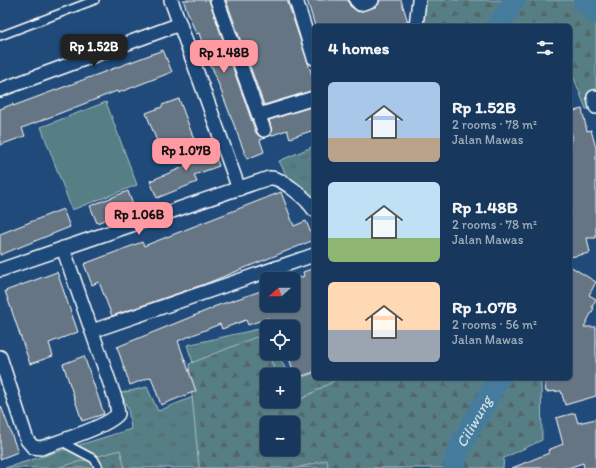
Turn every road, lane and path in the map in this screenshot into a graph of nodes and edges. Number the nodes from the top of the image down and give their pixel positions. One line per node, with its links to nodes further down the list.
1 (95, 0): 10 (lane)
2 (171, 0): 8 (street)
3 (217, 0): 14 (street)
4 (296, 0): 11 (street)
5 (356, 0): 6 (street)
6 (372, 0)
7 (419, 0): 9 (street)
8 (180, 24): 12 (street); 16 (street)
9 (416, 24)
10 (0, 36)
11 (312, 50)
12 (0, 90)
13 (312, 99): 14 (street)
14 (259, 115): 15 (street)
15 (264, 130)
16 (239, 189): 17 (street); 18 (street)
17 (312, 208)
18 (63, 248): 20 (street); 21 (street)
19 (312, 256): 21 (street)
20 (0, 270)
21 (92, 330): 23 (street)
22 (0, 357): 23 (street)
23 (60, 441): 24 (lane)
24 (99, 468)

